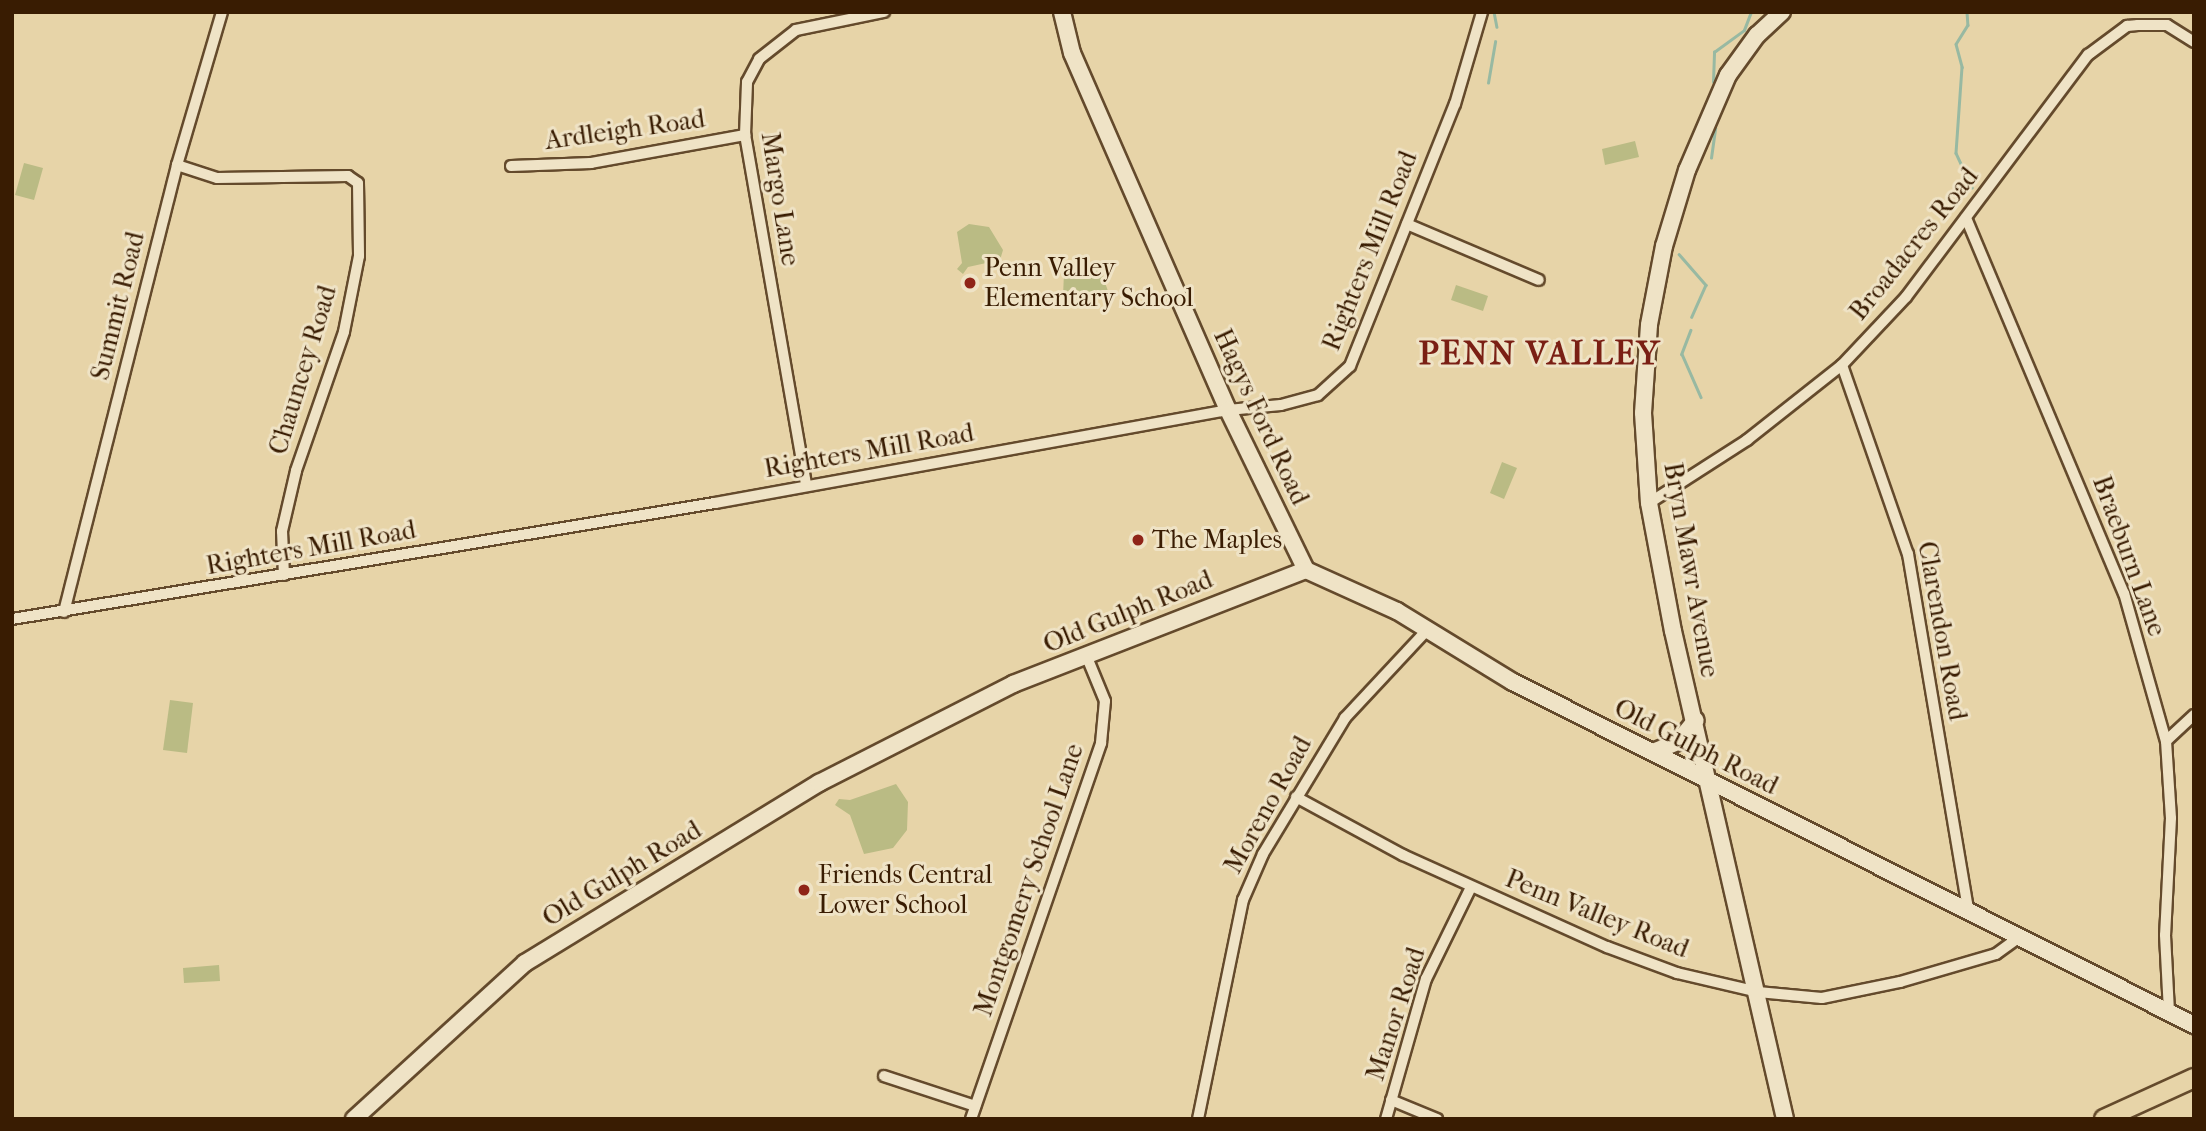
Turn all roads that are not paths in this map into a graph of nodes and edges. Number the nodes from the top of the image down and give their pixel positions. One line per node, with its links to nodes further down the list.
1 (222, 12): 9 (street, Summit Road)
2 (884, 12): 6 (street, Margo Lane)
3 (1062, 12): 15 (street, Hagys Ford Road)
4 (1482, 12): 12 (street, Righters Mill Road)
5 (1783, 12): 17 (street, Bryn Mawr Avenue)
6 (857, 14): 8 (street, Margo Lane)
7 (2194, 42): 11 (street, Broadacres Road)
8 (746, 135): 10 (street, Ardleigh Road); 16 (street, Margo Lane)
9 (177, 165): 19 (street, Chauncey Road); 20 (street, Summit Road)
10 (511, 166)
11 (1966, 218): 14 (street, Broadacres Road); 26 (street, Braeburn Lane)
12 (1407, 224): 13 (street); 15 (street, Righters Mill Road)
13 (1539, 280)
14 (1842, 365): 17 (street, Broadacres Road); 31 (street, Clarendon Road)
15 (1228, 410): 16 (street, Righters Mill Road); 18 (street, Hagys Ford Road)
16 (807, 484): 19 (street, Righters Mill Road)
17 (1649, 503): 25 (street, Bryn Mawr Avenue)
18 (1306, 570): 22 (street, Old Gulph Road); 23 (street, Old Gulph Road)
19 (284, 575): 20 (street, Righters Mill Road)
20 (64, 612): 21 (street, Righters Mill Road)
21 (12, 619)
22 (1428, 629): 27 (street, Old Gulph Road); 29 (street, Moreno Road)
23 (1086, 655): 39 (street, Montgomery School Lane); 40 (street, Old Gulph Road)
24 (2194, 715): 26 (street)
25 (1696, 720): 27 (street); 28 (street, Bryn Mawr Avenue)
26 (2166, 741): 34 (street, Braeburn Lane)
27 (1653, 752): 28 (street, Old Gulph Road)
28 (1709, 781): 31 (street, Old Gulph Road); 33 (street, Bryn Mawr Avenue)
29 (1296, 797): 30 (street, Penn Valley Road); 42 (street, Moreno Road)
30 (1471, 887): 33 (street, Penn Valley Road); 38 (street, Manor Road)
31 (1969, 913): 32 (street, Old Gulph Road)
32 (2018, 938): 33 (street, Penn Valley Road); 34 (street, Old Gulph Road)
33 (1758, 992): 45 (street, Bryn Mawr Avenue)
34 (2169, 1012): 35 (street, Old Gulph Road)
35 (2194, 1025)
36 (884, 1076): 39 (street)
37 (2194, 1078): 46 (main road)
38 (1391, 1100): 43 (street, Manor Road); 44 (street)
39 (975, 1106): 41 (street, Montgomery School Lane)
40 (355, 1119)
41 (971, 1119)
42 (1198, 1119)
43 (1386, 1119)
44 (1437, 1119)
45 (1785, 1119)
46 (2104, 1119)

